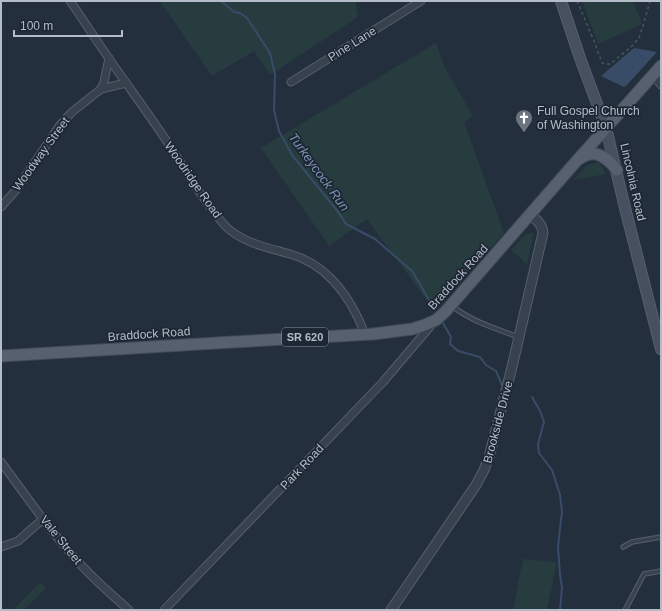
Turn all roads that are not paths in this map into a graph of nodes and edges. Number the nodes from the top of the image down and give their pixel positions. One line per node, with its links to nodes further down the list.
1 (70, 1): 5 (street, Woodridge Road)
2 (421, 1): 4 (street, Pine Lane)
3 (561, 1): 12 (main road, Lincolnia Road)
4 (411, 4): 9 (street, Pine Lane)
5 (109, 58): 8 (street, Woodridge Road); 11 (street)
6 (661, 66): 7 (main road, Braddock Road / SR 620)
7 (653, 75): 10 (street); 12 (main road, Braddock Road / SR 620)
8 (126, 82): 11 (street, Woodway Street); 19 (street, Woodridge Road)
9 (291, 82)
10 (661, 85)
11 (101, 89): 15 (street, Woodway Street)
12 (606, 128): 13 (main road, Braddock Road / SR 620); 14 (main road, Lincolnia Road)
13 (573, 165): 14 (main road); 16 (main road, Braddock Road / SR 620)
14 (617, 170): 21 (main road, Lincolnia Road)
15 (1, 207)
16 (530, 214): 17 (main road, Braddock Road / SR 620); 20 (street, Brookside Drive)
17 (451, 306): 18 (main road, Braddock Road / SR 620); 20 (lane)
18 (436, 320): 19 (main road, Braddock Road / SR 620); 30 (street, Park Road)
19 (365, 334): 22 (main road, Braddock Road / SR 620)
20 (520, 337): 31 (street, Brookside Drive)
21 (661, 349)
22 (1, 356)
23 (1, 462): 24 (street, Vale Street)
24 (43, 519): 26 (street); 29 (street, Vale Street)
25 (661, 537): 27 (lane)
26 (1, 547)
27 (623, 547)
28 (661, 571): 32 (lane)
29 (128, 610)
30 (164, 610)
31 (391, 610)
32 (625, 610)

